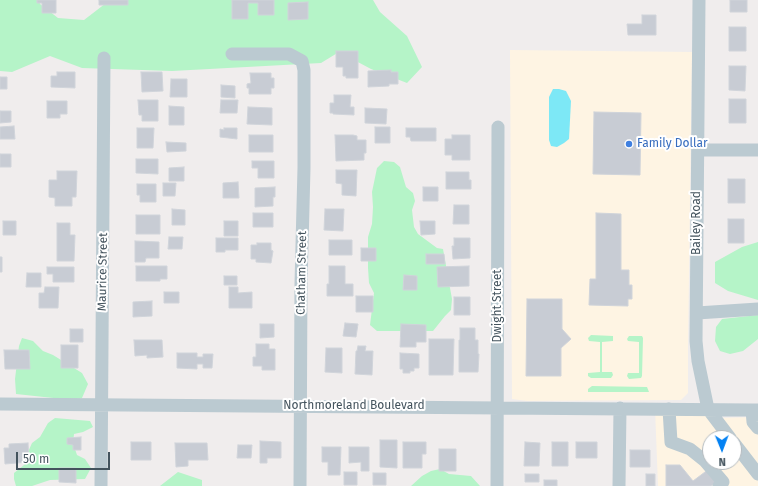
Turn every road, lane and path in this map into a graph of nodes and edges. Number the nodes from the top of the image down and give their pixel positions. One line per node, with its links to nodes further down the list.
1 (699, 0): 5 (street, Bailey Road)
2 (232, 54): 11 (street, Chatham Street)
3 (104, 58): 10 (street, Maurice Street)
4 (498, 127): 12 (street, Dwight Street)
5 (698, 150): 6 (street); 8 (street, Bailey Road)
6 (758, 150)
7 (758, 309): 8 (street)
8 (697, 313): 15 (street, Bailey Road)
9 (0, 404): 10 (street, Northmoreland Boulevard)
10 (102, 404): 11 (street, Northmoreland Boulevard); 23 (street, Maurice Street)
11 (301, 406): 12 (street, Northmoreland Boulevard); 24 (street, Chatham Street)
12 (498, 407): 13 (street, Northmoreland Boulevard); 25 (street, Dwight Street)
13 (620, 408): 14 (street, Northmoreland Boulevard); 26 (street)
14 (669, 409): 15 (street, Northmoreland Boulevard); 20 (street)
15 (708, 409): 16 (street, Northmoreland Boulevard); 18 (street, Bailey Road)
16 (755, 410): 17 (street)
17 (758, 428)
18 (723, 430)
19 (742, 454): 22 (street, Bailey Road)
20 (702, 457)
21 (716, 470): 27 (street)
22 (758, 474)
23 (101, 486)
24 (300, 486)
25 (497, 486)
26 (619, 486)
27 (719, 486)

